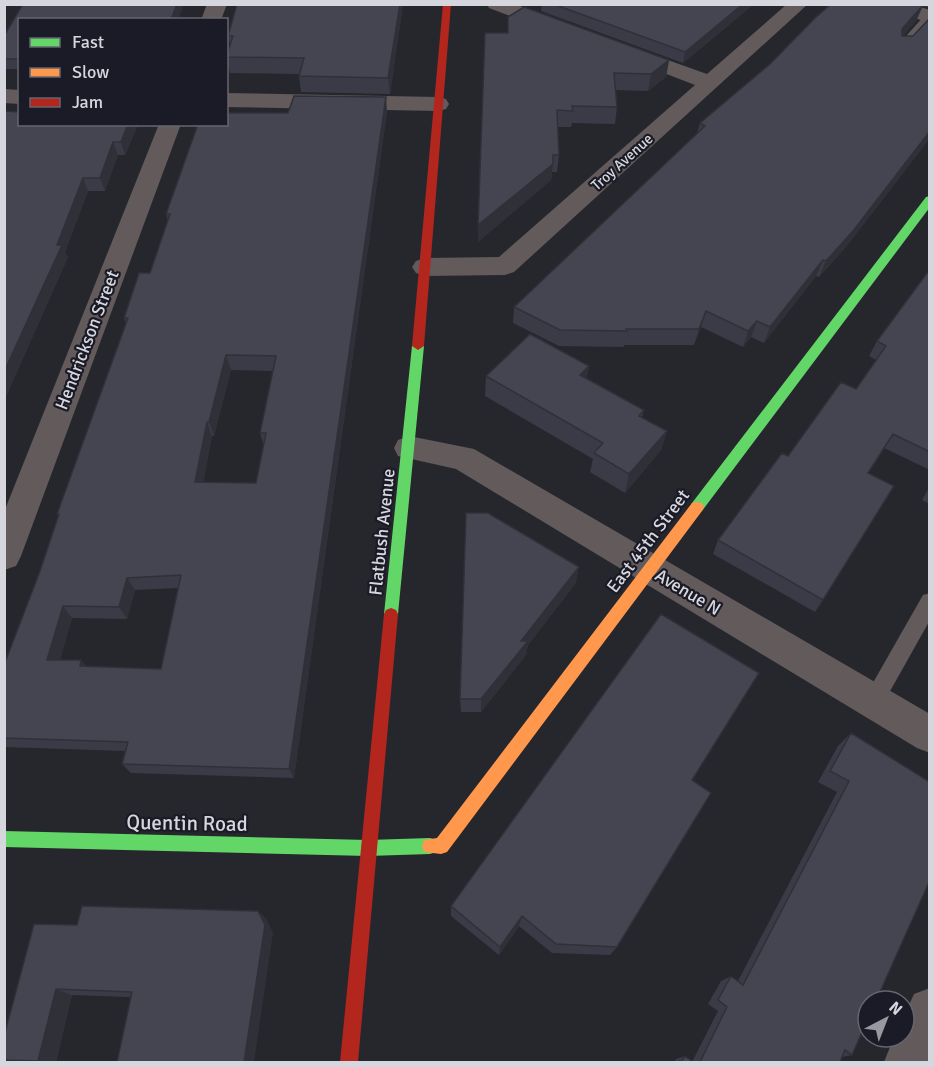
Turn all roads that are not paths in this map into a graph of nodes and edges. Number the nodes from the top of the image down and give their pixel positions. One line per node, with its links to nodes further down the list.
1 (447, 4): 11 (main road, Flatbush Avenue)
2 (496, 4): 6 (street)
3 (799, 4): 9 (street, Troy Avenue)
4 (890, 4): 5 (street)
5 (929, 17): 8 (lane)
6 (581, 36)
7 (613, 47): 9 (street)
8 (901, 48)
9 (711, 83): 14 (street, Troy Avenue)
10 (228, 100): 11 (street)
11 (438, 104): 14 (main road, Flatbush Avenue)
12 (169, 126): 16 (street, Hendrickson Street)
13 (930, 200): 17 (main road, East 45th Street)
14 (425, 267): 15 (main road, Flatbush Avenue)
15 (409, 448): 17 (street, Avenue N); 22 (main road, Flatbush Avenue)
16 (4, 556)
17 (650, 569): 19 (street, Avenue N); 22 (main road, East 45th Street)
18 (930, 601): 19 (lane)
19 (873, 702): 20 (street, Avenue N)
20 (930, 735)
21 (4, 839): 22 (main road, Quentin Road)
22 (368, 848): 24 (main road, Flatbush Avenue)
23 (930, 1010): 25 (street)
24 (349, 1062)
25 (907, 1062)

